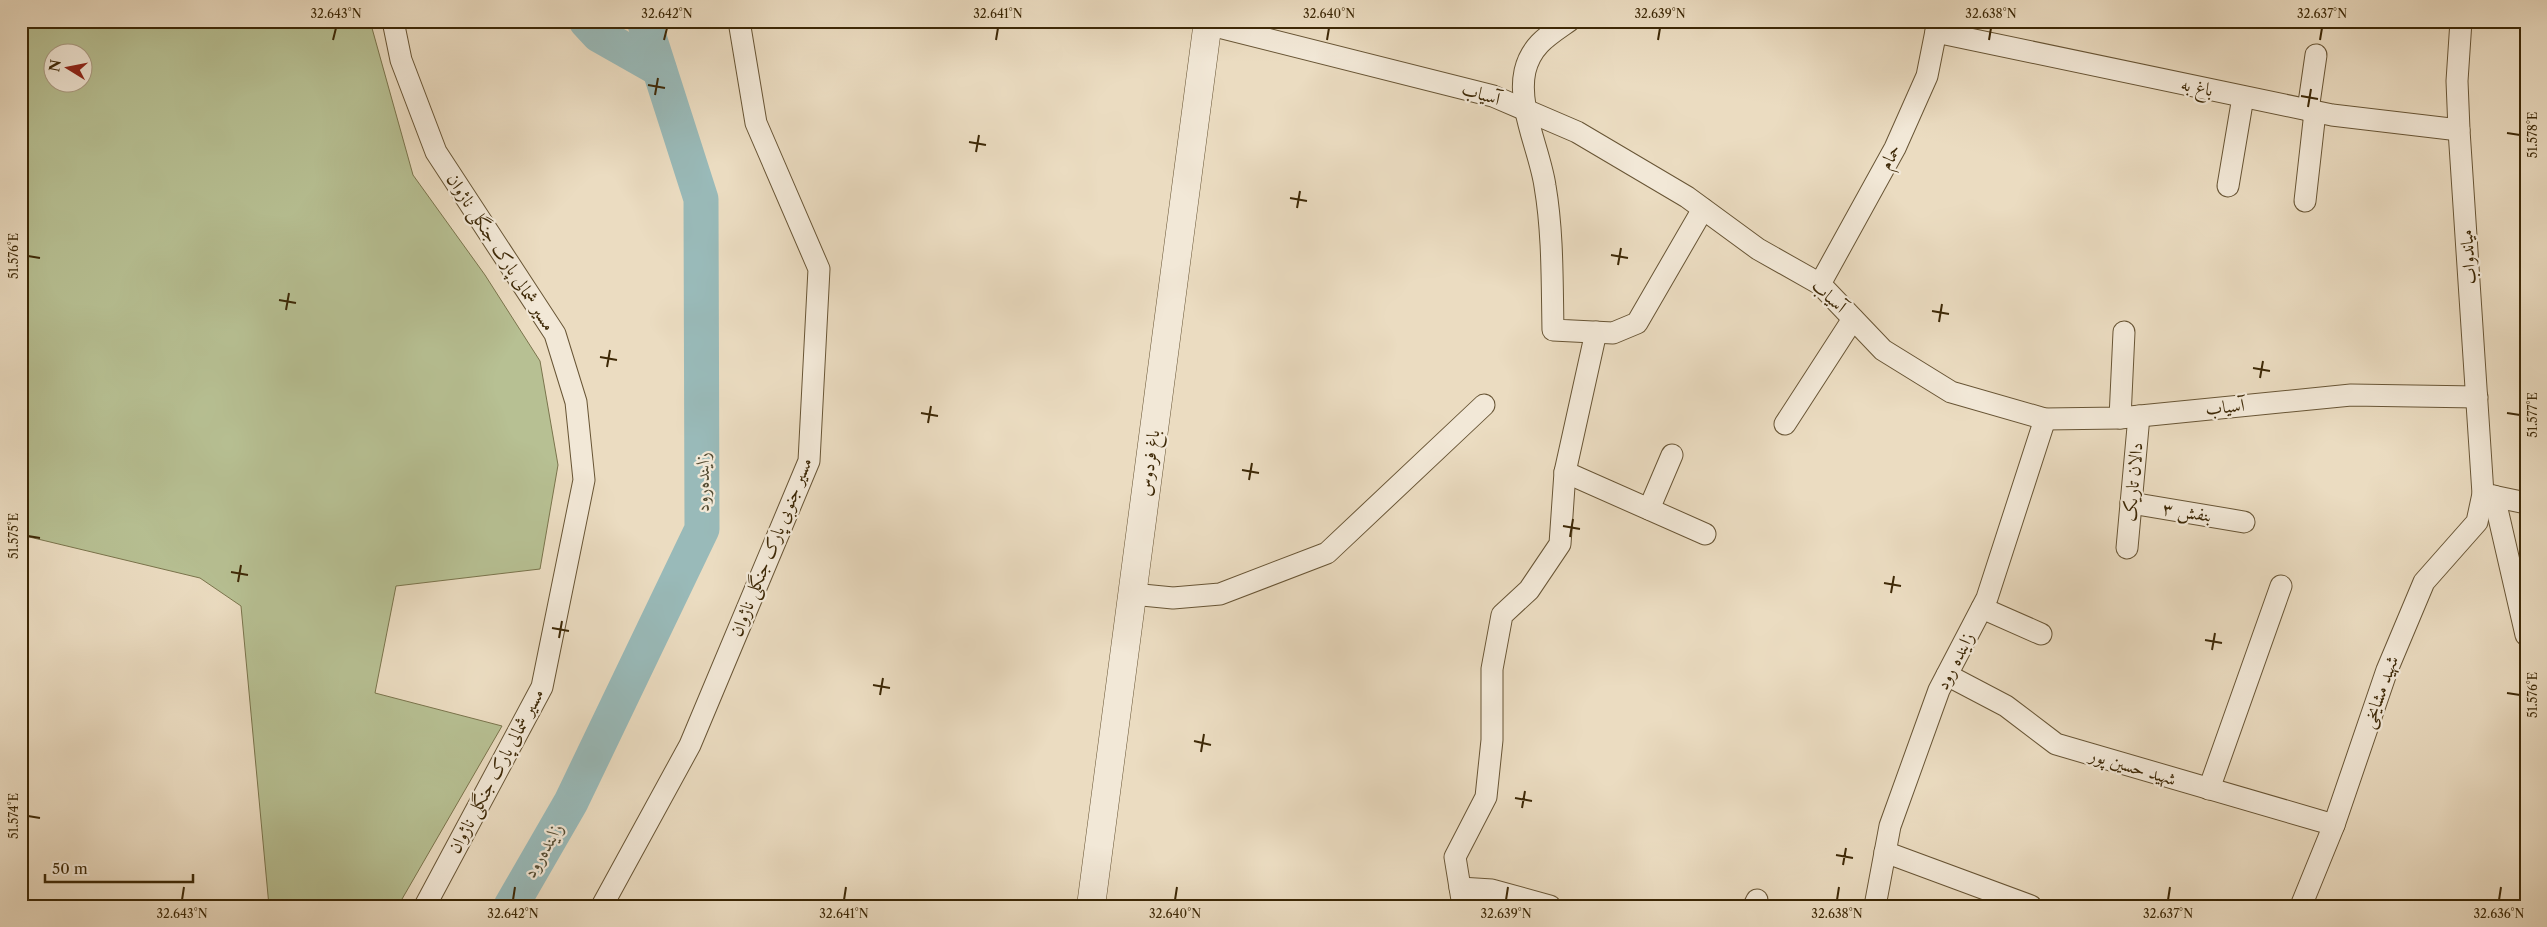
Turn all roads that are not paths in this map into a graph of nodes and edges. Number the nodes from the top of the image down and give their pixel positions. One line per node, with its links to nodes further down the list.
1 (393, 21): 43 (street, مسیر شمالی پارک جنگلی ناژوان)
2 (739, 21): 44 (street, مسیر جنوبی پارک جنگلی ناژوان)
3 (1569, 21): 9 (street)
4 (2461, 21): 11 (street, میاندواب)
5 (1207, 23): 9 (street, آسیاب); 34 (street, باغ فردوس)
6 (1937, 27): 8 (street, باغ به); 15 (street, حمام)
7 (2316, 55): 10 (street)
8 (2243, 97): 10 (street, باغ به); 12 (street)
9 (1525, 110): 14 (street, آسیاب); 17 (street)
10 (2311, 111): 11 (street, باغ به); 13 (street)
11 (2459, 130): 19 (street, میاندواب)
12 (2228, 186)
13 (2305, 201)
14 (1703, 209): 15 (street, آسیاب); 17 (street)
15 (1820, 284): 16 (street, آسیاب)
16 (1853, 319): 22 (street, آسیاب); 23 (street)
17 (1596, 332): 25 (street)
18 (2124, 332): 21 (street, دالان تاریک)
19 (2477, 397): 21 (street, آسیاب); 26 (street, میاندواب)
20 (1484, 405): 34 (street)
21 (2129, 417): 22 (street, آسیاب); 27 (street, دالان تاریک)
22 (2044, 419): 35 (street, زاینده رود)
23 (1785, 424)
24 (1672, 456): 29 (street)
25 (1566, 472): 29 (street); 42 (street)
26 (2489, 495): 28 (street); 37 (street); 40 (street, شهید مشایخی)
27 (2131, 503): 30 (street, بنفش ۳); 32 (street, دالان تاریک)
28 (2526, 503)
29 (1649, 509): 31 (street)
30 (2244, 522)
31 (1705, 534)
32 (2127, 548)
33 (2281, 586): 39 (street)
34 (1132, 594): 45 (street, باغ فردوس)
35 (1982, 608): 36 (street); 38 (street, زاینده رود)
36 (2041, 634)
37 (2526, 636)
38 (1947, 675): 39 (street, شهید حسین پور); 41 (street, زاینده رود)
39 (2209, 789): 40 (street, شهید حسین پور)
40 (2334, 825): 49 (street, شهید مشایخی)
41 (1885, 852): 47 (street, زاینده رود); 48 (street)
42 (1461, 897): 46 (street)
43 (425, 906)
44 (602, 906)
45 (1091, 906)
46 (1550, 906)
47 (1875, 906)
48 (2031, 906)
49 (2301, 906)

